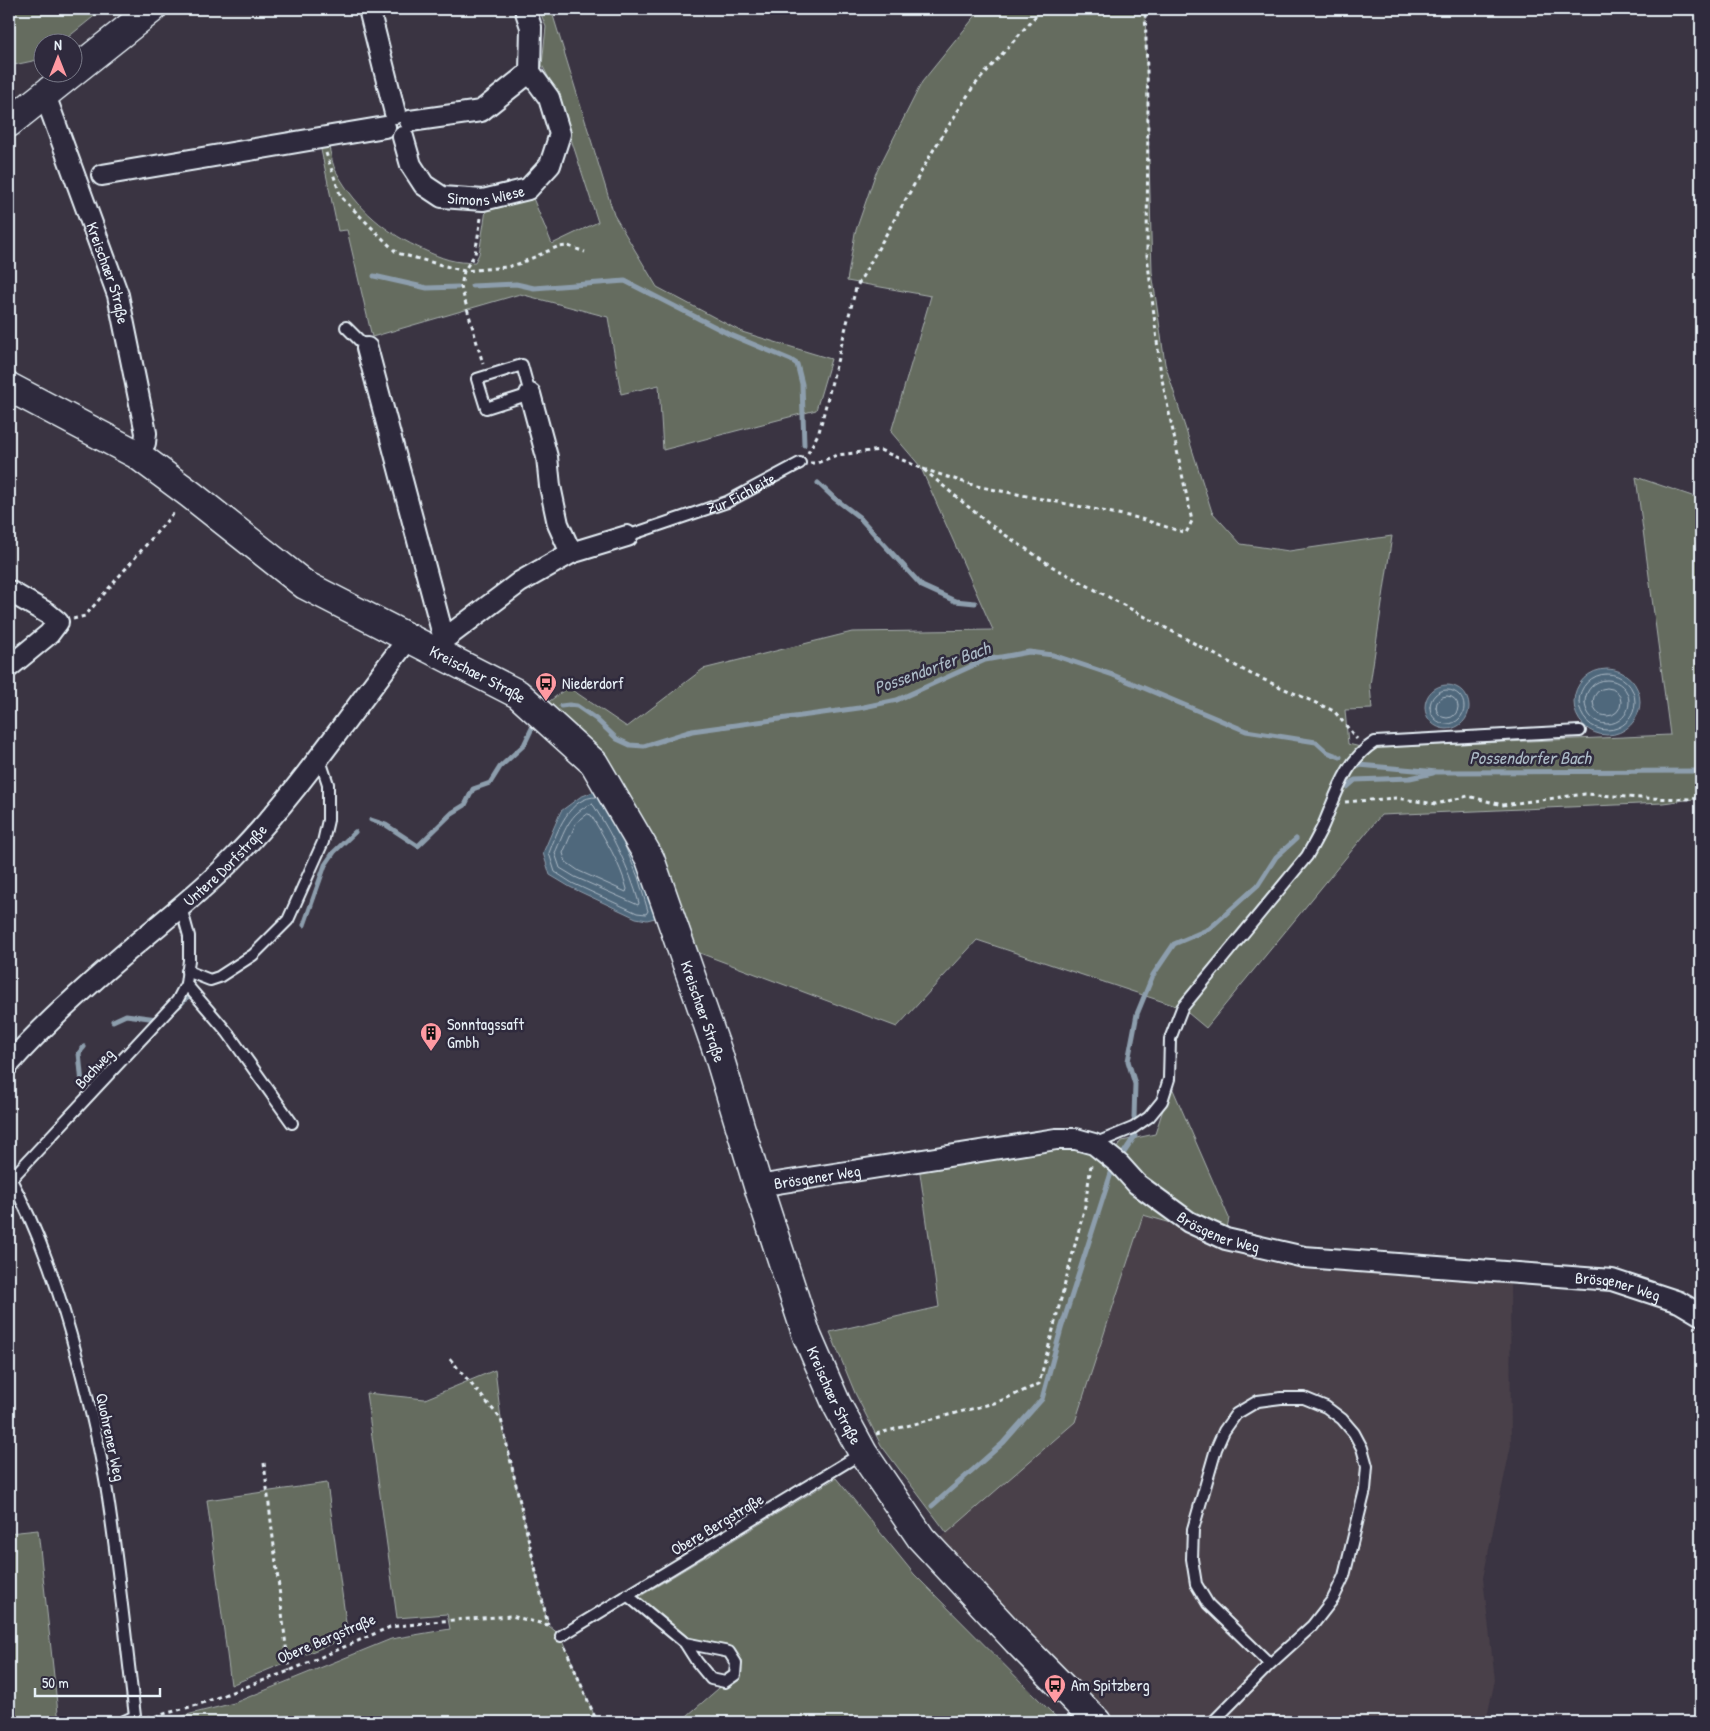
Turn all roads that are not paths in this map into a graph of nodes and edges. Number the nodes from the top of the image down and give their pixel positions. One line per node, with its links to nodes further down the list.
1 (152, 9): 5 (main road)
2 (369, 9): 7 (street, Simons Wiese)
3 (525, 9): 4 (street)
4 (530, 72): 7 (street); 7 (street, Simons Wiese)
5 (45, 95): 6 (main road); 13 (street, Kreischaer Straße)
6 (9, 123)
7 (398, 125): 8 (street)
8 (102, 175)
9 (346, 328): 10 (lane)
10 (367, 348): 18 (street)
11 (9, 387): 13 (main road, Kreischaer Straße)
12 (530, 394): 12 (lane); 16 (street)
13 (136, 454): 18 (main road, Kreischaer Straße)
14 (800, 463): 15 (lane, Zur Eichleite)
15 (627, 536): 16 (street, Zur Eichleite)
16 (571, 553): 18 (street, Zur Eichleite)
17 (9, 591): 19 (street)
18 (428, 642): 21 (street, Untere Dorfstraße); 29 (main road, Kreischaer Straße)
19 (9, 667)
20 (1580, 731): 27 (lane)
21 (319, 756): 22 (street, Untere Dorfstraße); 23 (lane)
22 (181, 907): 23 (lane, Bachweg); 25 (street, Untere Dorfstraße)
23 (187, 971): 24 (lane, Bachweg)
24 (186, 984): 26 (lane); 28 (lane, Bachweg)
25 (9, 1064)
26 (292, 1123)
27 (1094, 1144): 29 (street, Brösgener Weg); 30 (street, Brösgener Weg)
28 (10, 1178): 36 (lane, Quohrener Weg)
29 (758, 1186): 31 (main road, Kreischaer Straße)
30 (1701, 1315)
31 (863, 1453): 32 (lane, Obere Bergstraße); 37 (main road, Kreischaer Straße)
32 (627, 1595): 33 (lane, Obere Bergstraße); 34 (lane)
33 (561, 1636)
34 (685, 1642): 34 (lane)
35 (1270, 1664): 35 (lane); 38 (lane)
36 (122, 1722)
37 (1097, 1722)
38 (1213, 1722)

